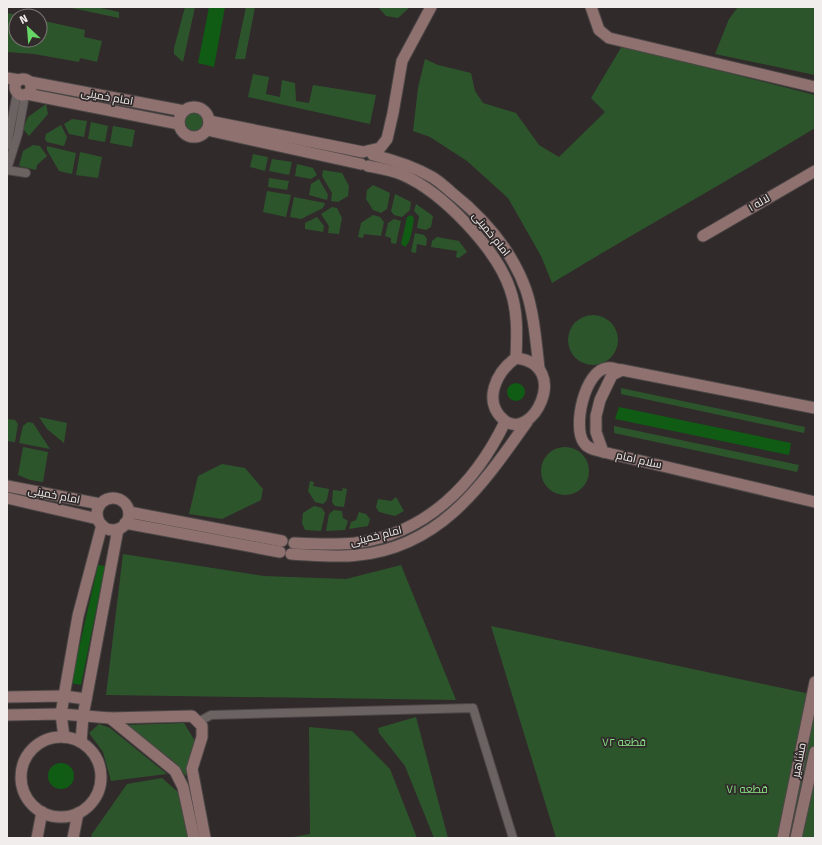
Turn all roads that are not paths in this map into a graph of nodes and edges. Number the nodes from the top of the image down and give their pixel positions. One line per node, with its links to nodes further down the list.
1 (431, 7): 11 (street)
2 (591, 7): 5 (street)
3 (7, 78): 4 (street, امام خمینی)
4 (24, 81): 6 (street); 7 (street, امام خمینی)
5 (815, 87)
6 (18, 93): 8 (street, امام خمینی); 10 (street); 13 (street)
7 (184, 111): 8 (street); 9 (street)
8 (179, 124): 9 (street)
9 (208, 125): 11 (street, امام خمینی); 12 (street, امام خمینی)
10 (7, 145)
11 (368, 153): 12 (street); 18 (street, امام خمینی)
12 (364, 165): 17 (street, امام خمینی)
13 (7, 170): 15 (street)
14 (815, 171): 16 (street, لاله ۱)
15 (26, 173)
16 (703, 236)
17 (516, 358): 18 (street); 21 (street)
18 (539, 368): 22 (street)
19 (622, 370): 20 (street); 23 (street, سلام امام); 23 (street)
20 (815, 408)
21 (505, 422): 22 (street); 32 (street, امام خمینی)
22 (527, 422): 32 (street, امام خمینی)
23 (603, 452): 26 (street, سلام امام)
24 (7, 486): 27 (street, امام خمینی)
25 (7, 498): 29 (street, امام خمینی)
26 (815, 502)
27 (100, 504): 28 (street); 29 (street)
28 (128, 512): 30 (street); 31 (street)
29 (100, 522): 30 (street); 34 (street)
30 (122, 526): 31 (street); 36 (street)
31 (281, 546): 32 (street)
32 (292, 549)
33 (815, 682): 52 (street, مشاهیر)
34 (64, 696): 35 (street); 36 (street); 37 (street)
35 (7, 697)
36 (86, 700): 39 (street)
37 (61, 714): 38 (street); 39 (street); 42 (street)
38 (7, 715)
39 (83, 716): 40 (street); 43 (street)
40 (110, 718): 41 (street); 49 (street)
41 (198, 722): 50 (street); 51 (street)
42 (64, 737): 43 (street); 45 (street)
43 (81, 742): 46 (street)
44 (815, 752): 53 (street, مشاهیر)
45 (42, 812): 46 (street); 47 (street)
46 (78, 813): 48 (street)
47 (37, 838)
48 (73, 838)
49 (194, 838)
50 (205, 838)
51 (513, 838)
52 (783, 838)
53 (796, 838)

